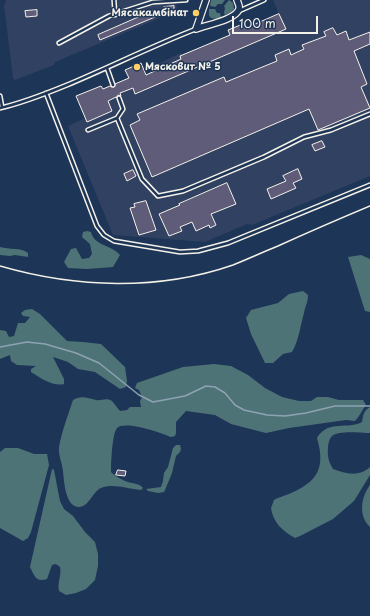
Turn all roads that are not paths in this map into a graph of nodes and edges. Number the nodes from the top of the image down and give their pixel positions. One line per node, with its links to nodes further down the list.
1 (114, 0): 7 (lane)
2 (186, 0): 7 (lane)
3 (206, 0): 8 (street)
4 (237, 0): 6 (street)
5 (264, 0): 6 (lane)
6 (239, 11): 8 (street)
7 (115, 15): 9 (lane)
8 (196, 29): 10 (lane)
9 (59, 43)
10 (107, 68): 11 (lane); 12 (lane)
11 (113, 84)
12 (46, 93): 15 (lane); 19 (lane)
13 (0, 96): 15 (lane)
14 (119, 98): 17 (lane)
15 (1, 107)
16 (370, 114): 17 (lane)
17 (117, 118): 18 (lane)
18 (88, 130)
19 (370, 185)

